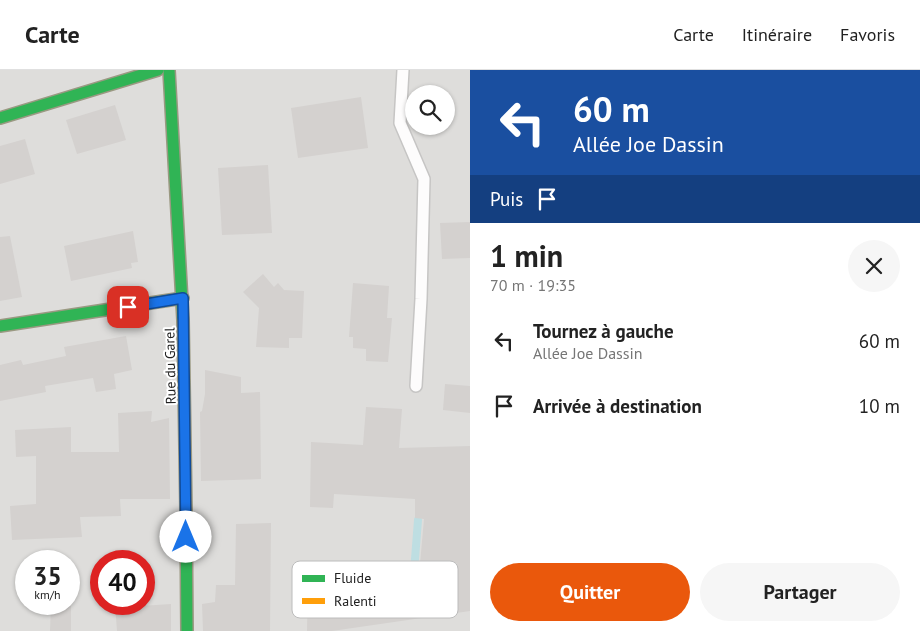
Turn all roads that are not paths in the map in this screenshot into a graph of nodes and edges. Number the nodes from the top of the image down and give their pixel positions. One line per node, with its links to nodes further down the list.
1 (158, 70): 4 (street)
2 (169, 70): 5 (street, Rue du Garel)
3 (404, 70): 7 (lane)
4 (0, 118)
5 (183, 298): 6 (street); 8 (street, Rue du Garel)
6 (0, 326)
7 (416, 386)
8 (187, 631)

